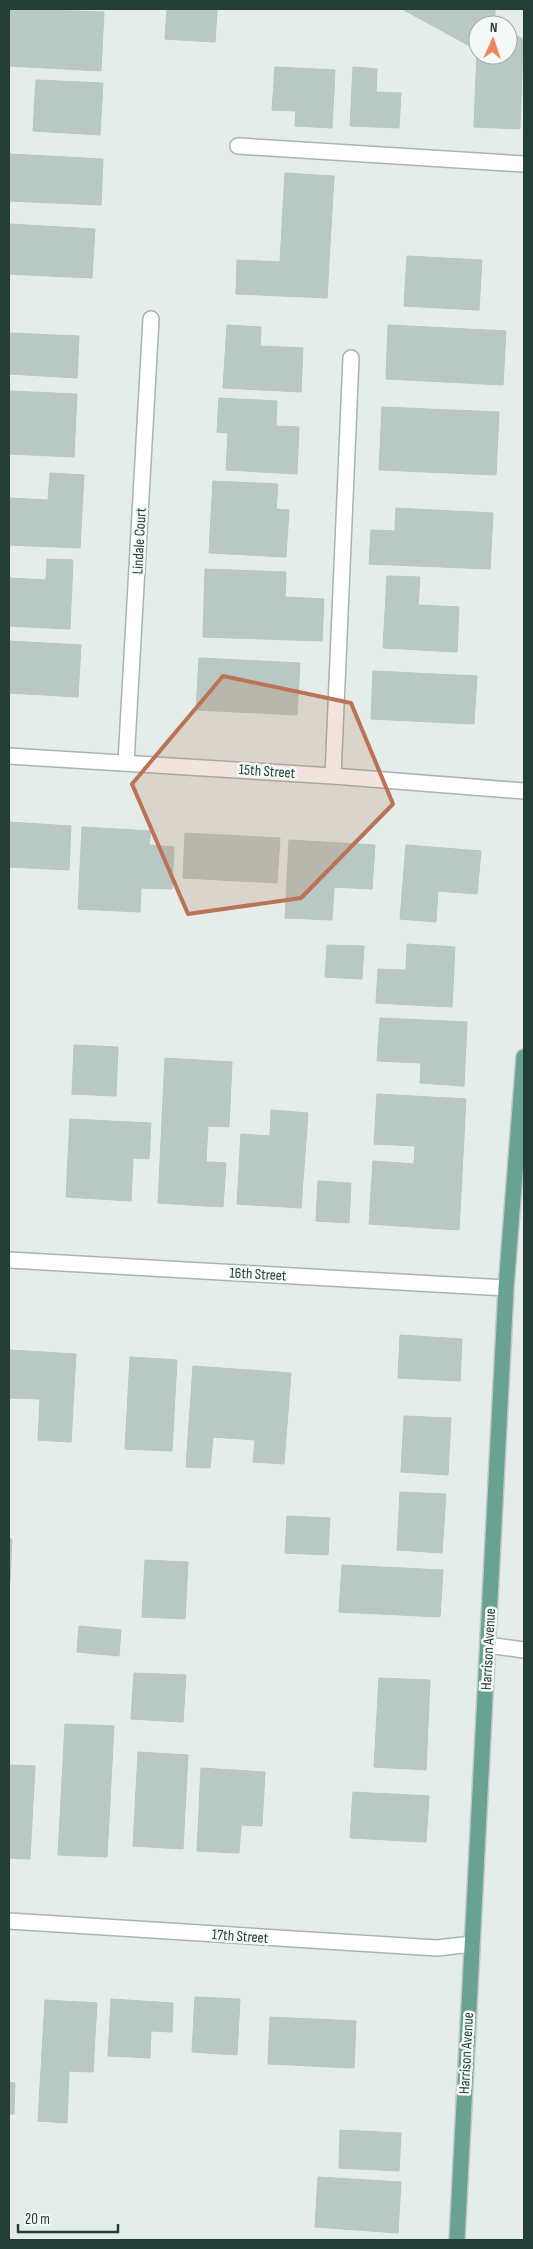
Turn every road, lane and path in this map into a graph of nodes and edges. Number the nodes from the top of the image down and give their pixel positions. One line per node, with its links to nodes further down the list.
1 (238, 146): 2 (street)
2 (524, 164)
3 (152, 319): 6 (street, Lindale Court)
4 (351, 358): 7 (street)
5 (9, 756): 6 (street, 15th Street)
6 (126, 762): 7 (street, 15th Street)
7 (333, 776): 8 (street, 15th Street)
8 (524, 791)
9 (524, 1057): 11 (main road, Harrison Avenue)
10 (9, 1260): 11 (street, 16th Street)
11 (506, 1288): 12 (main road, Harrison Avenue)
12 (488, 1646): 13 (street); 15 (main road, Harrison Avenue)
13 (524, 1650)
14 (9, 1922): 15 (street, 17th Street)
15 (472, 1944): 16 (main road, Harrison Avenue)
16 (457, 2240)

